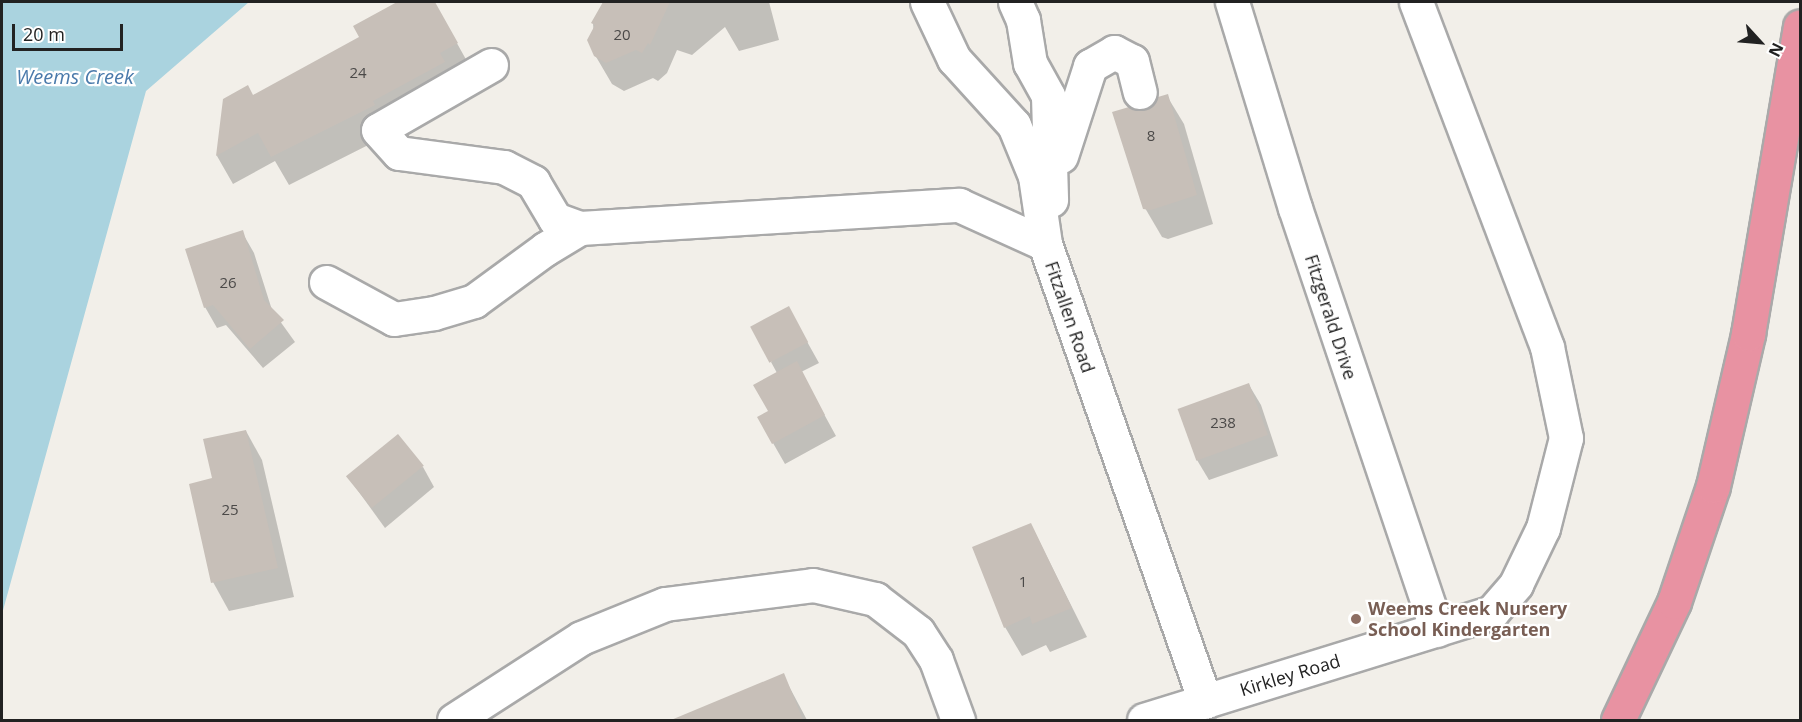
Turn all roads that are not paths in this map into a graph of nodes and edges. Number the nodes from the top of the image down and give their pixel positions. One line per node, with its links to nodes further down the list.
1 (927, 2): 10 (street)
2 (1015, 2): 8 (street)
3 (1232, 2): 12 (street, Fitzgerald Drive)
4 (1416, 2): 12 (street, Kirkley Road)
5 (1800, 26): 17 (highway)
6 (490, 65): 9 (street)
7 (1140, 92): 8 (street)
8 (1053, 186): 10 (street)
9 (580, 228): 10 (street, Fitzallen Road); 11 (street)
10 (1045, 244): 13 (street, Fitzallen Road)
11 (326, 282)
12 (1437, 630): 13 (street, Kirkley Road)
13 (1205, 702): 14 (street, Kirkley Road)
14 (1155, 719)
15 (454, 720): 16 (street)
16 (958, 720)
17 (1618, 720)

